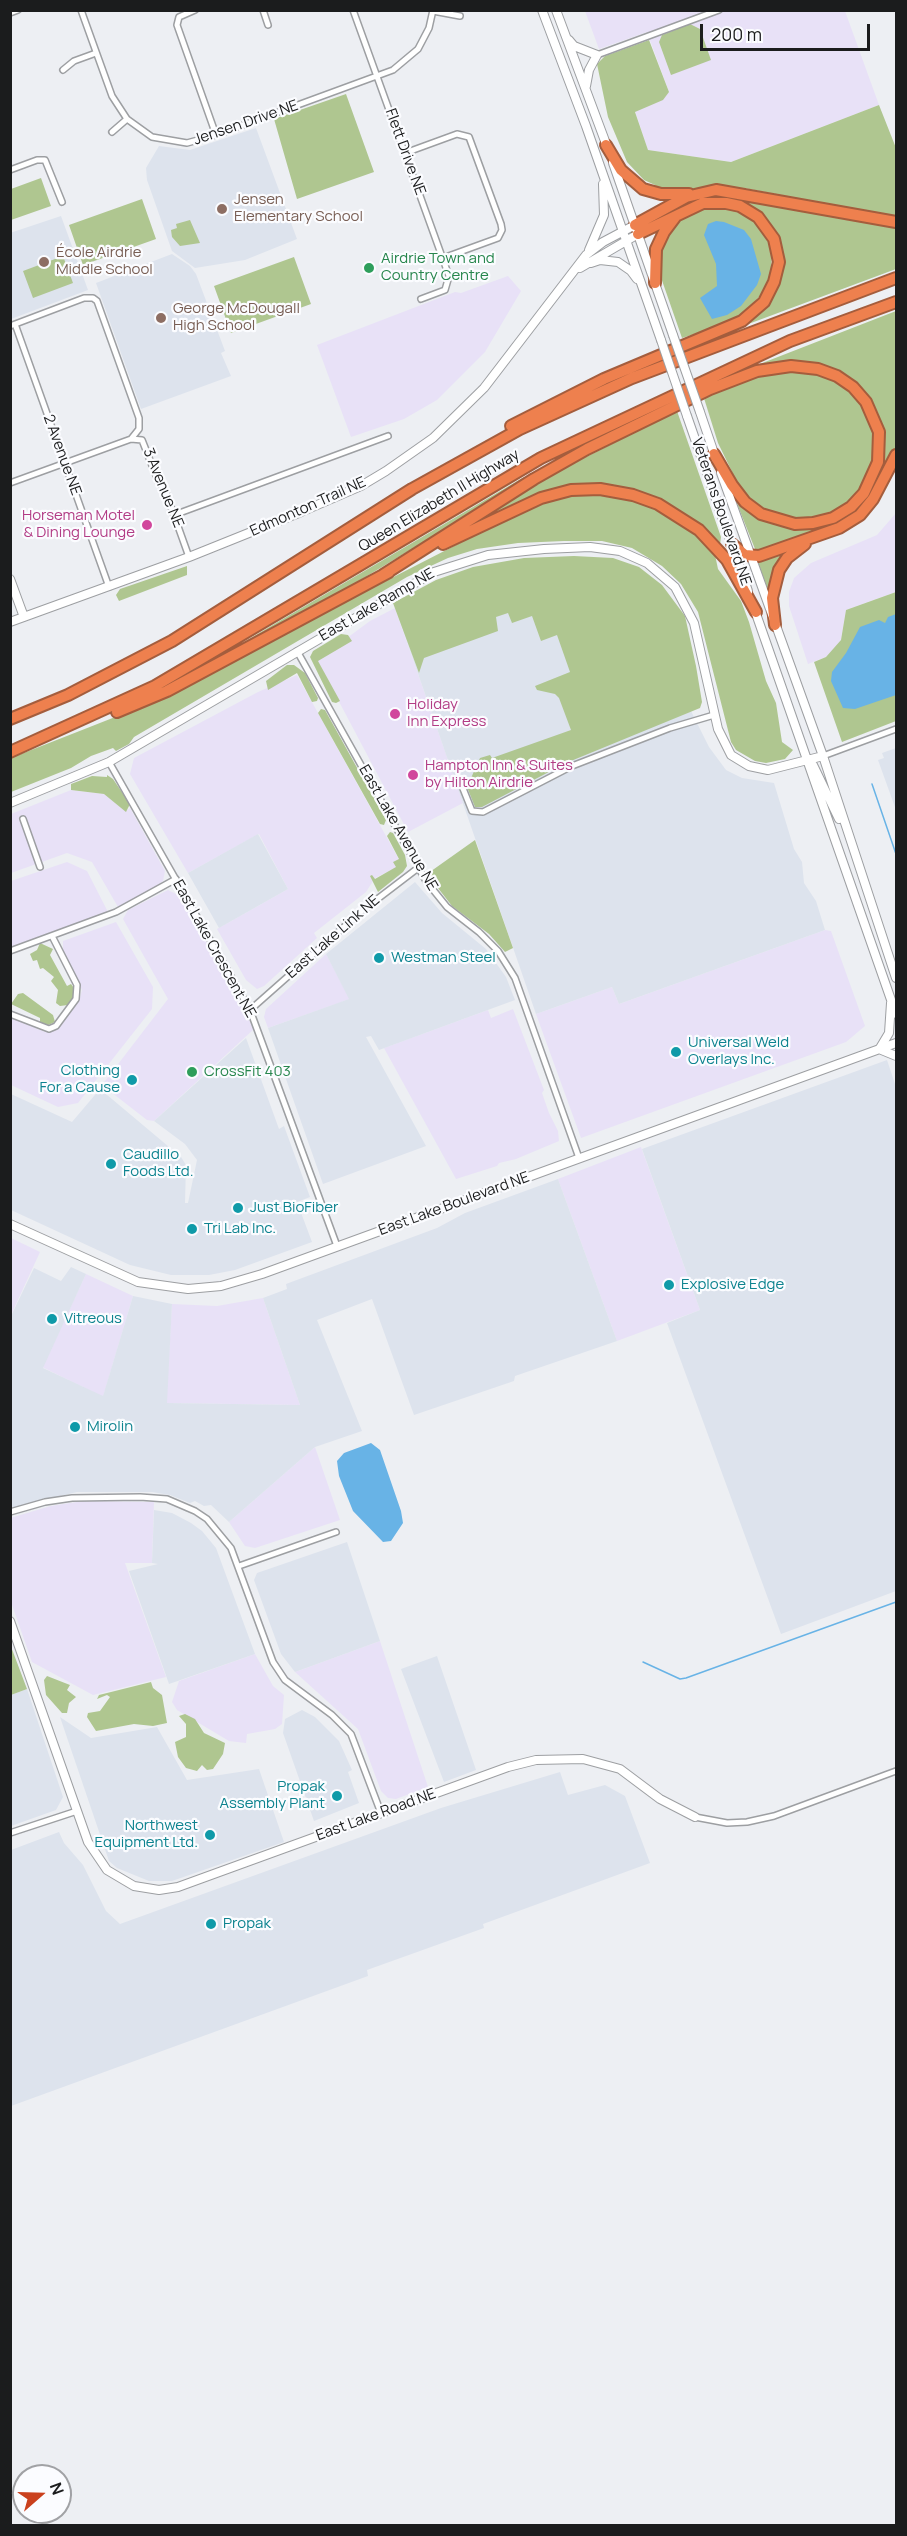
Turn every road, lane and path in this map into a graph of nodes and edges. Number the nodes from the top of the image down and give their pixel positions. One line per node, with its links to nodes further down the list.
1 (18, 10): 10 (street)
2 (81, 10): 14 (street, Jensen Drive NE)
3 (195, 10): 21 (street)
4 (263, 10): 12 (street)
5 (353, 10): 17 (street, Flett Drive NE)
6 (542, 10): 25 (main road, Veterans Boulevard NE)
7 (556, 10): 13 (main road, Veterans Boulevard NE)
8 (719, 10): 15 (street)
9 (434, 11): 11 (street); 17 (street)
10 (10, 13)
11 (460, 16)
12 (268, 25)
13 (566, 36): 15 (main road); 18 (main road, Veterans Boulevard NE)
14 (96, 53): 16 (street); 19 (street, Jensen Drive NE)
15 (597, 55): 18 (main road)
16 (63, 70)
17 (377, 77): 21 (street, Jensen Drive NE); 23 (street, Flett Drive NE)
18 (586, 89): 22 (main road, Veterans Boulevard NE)
19 (127, 119): 20 (street); 21 (street, Jensen Drive NE)
20 (112, 132)
21 (216, 135)
22 (606, 145): 26 (highway); 30 (main road, Veterans Boulevard NE)
23 (405, 153): 33 (street, Flett Drive NE); 33 (street)
24 (10, 170): 27 (street)
25 (603, 174): 31 (main road, Veterans Boulevard NE); 32 (main road)
26 (698, 193): 29 (highway); 30 (highway)
27 (62, 202)
28 (678, 214): 30 (highway); 37 (highway); 48 (highway)
29 (897, 222)
30 (636, 230): 31 (main road, Edmonton Trail NE); 37 (main road, Veterans Boulevard NE)
31 (624, 235): 32 (main road, Edmonton Trail NE); 34 (main road, Edmonton Trail NE); 38 (main road, Veterans Boulevard NE)
32 (586, 255): 35 (main road, Edmonton Trail NE)
33 (443, 258): 39 (street, Flett Drive NE)
34 (584, 266): 35 (main road, Edmonton Trail NE); 38 (main road)
35 (569, 276): 53 (main road, Edmonton Trail NE)
36 (897, 278): 48 (highway, Queen Elizabeth II Highway)
37 (655, 283): 44 (main road, Veterans Boulevard NE, bridge)
38 (643, 289): 51 (main road, Veterans Boulevard NE, bridge)
39 (421, 299)
40 (897, 302): 65 (highway, Queen Elizabeth II Highway)
41 (13, 325): 43 (street, 3 Avenue NE); 46 (street, 2 Avenue NE)
42 (388, 436): 49 (street)
43 (131, 439): 46 (street); 49 (street, 3 Avenue NE)
44 (714, 454): 52 (main road, Veterans Boulevard NE); 54 (highway)
45 (897, 455): 50 (highway)
46 (65, 463): 47 (street); 56 (street, 2 Avenue NE)
47 (10, 483)
48 (412, 489): 63 (highway, Queen Elizabeth II Highway)
49 (174, 515): 53 (street, 3 Avenue NE)
50 (824, 534): 52 (highway); 60 (highway)
51 (732, 544): 52 (highway); 57 (main road, Veterans Boulevard NE)
52 (750, 556): 60 (main road, Veterans Boulevard NE)
53 (189, 557): 56 (main road, Edmonton Trail NE)
54 (383, 575): 57 (highway); 65 (highway)
55 (10, 579): 58 (main road)
56 (109, 587): 58 (main road, Edmonton Trail NE)
57 (756, 612): 68 (main road, Veterans Boulevard NE)
58 (24, 617): 59 (main road, Edmonton Trail NE)
59 (10, 622)
60 (775, 625): 67 (main road, Veterans Boulevard NE)
61 (297, 651): 62 (main road, East Lake Ramp NE); 69 (main road, East Lake Ramp NE); 75 (street, East Lake Avenue NE)
62 (714, 715): 68 (main road, East Lake Ramp NE); 70 (street)
63 (10, 718)
64 (897, 729): 67 (street)
65 (41, 740): 66 (highway, Queen Elizabeth II Highway)
66 (10, 752)
67 (822, 756): 68 (main road, East Lake Ramp NE); 73 (main road, Veterans Boulevard NE)
68 (807, 759): 73 (main road); 80 (main road, Veterans Boulevard NE)
69 (109, 762): 71 (main road); 76 (street, East Lake Crescent NE)
70 (462, 786)
71 (10, 803)
72 (23, 819): 74 (street)
73 (854, 849): 79 (main road, Veterans Boulevard NE)
74 (40, 867)
75 (418, 868): 81 (street, East Lake Link NE); 87 (street, East Lake Avenue NE)
76 (176, 879): 77 (street); 81 (street, East Lake Crescent NE)
77 (52, 936): 78 (street); 82 (street)
78 (10, 951)
79 (897, 978)
80 (891, 997): 83 (main road, Veterans Boulevard NE); 85 (main road)
81 (250, 1010): 89 (street, East Lake Crescent NE)
82 (10, 1014)
83 (897, 1014)
84 (897, 1043): 85 (main road, East Lake Boulevard NE)
85 (879, 1049): 86 (main road); 87 (main road, East Lake Boulevard NE)
86 (897, 1056)
87 (579, 1158): 89 (main road, East Lake Boulevard NE)
88 (10, 1224): 89 (main road, East Lake Boulevard NE)
89 (337, 1246)
90 (10, 1512): 92 (street)
91 (336, 1532): 92 (street)
92 (239, 1566): 96 (street)
93 (10, 1620): 95 (main road, East Lake Road NE)
94 (897, 1771): 97 (street, East Lake Road NE)
95 (77, 1811): 96 (main road, East Lake Road NE); 98 (street)
96 (381, 1813): 97 (main road, East Lake Road NE)
97 (695, 1817)
98 (10, 1833)

